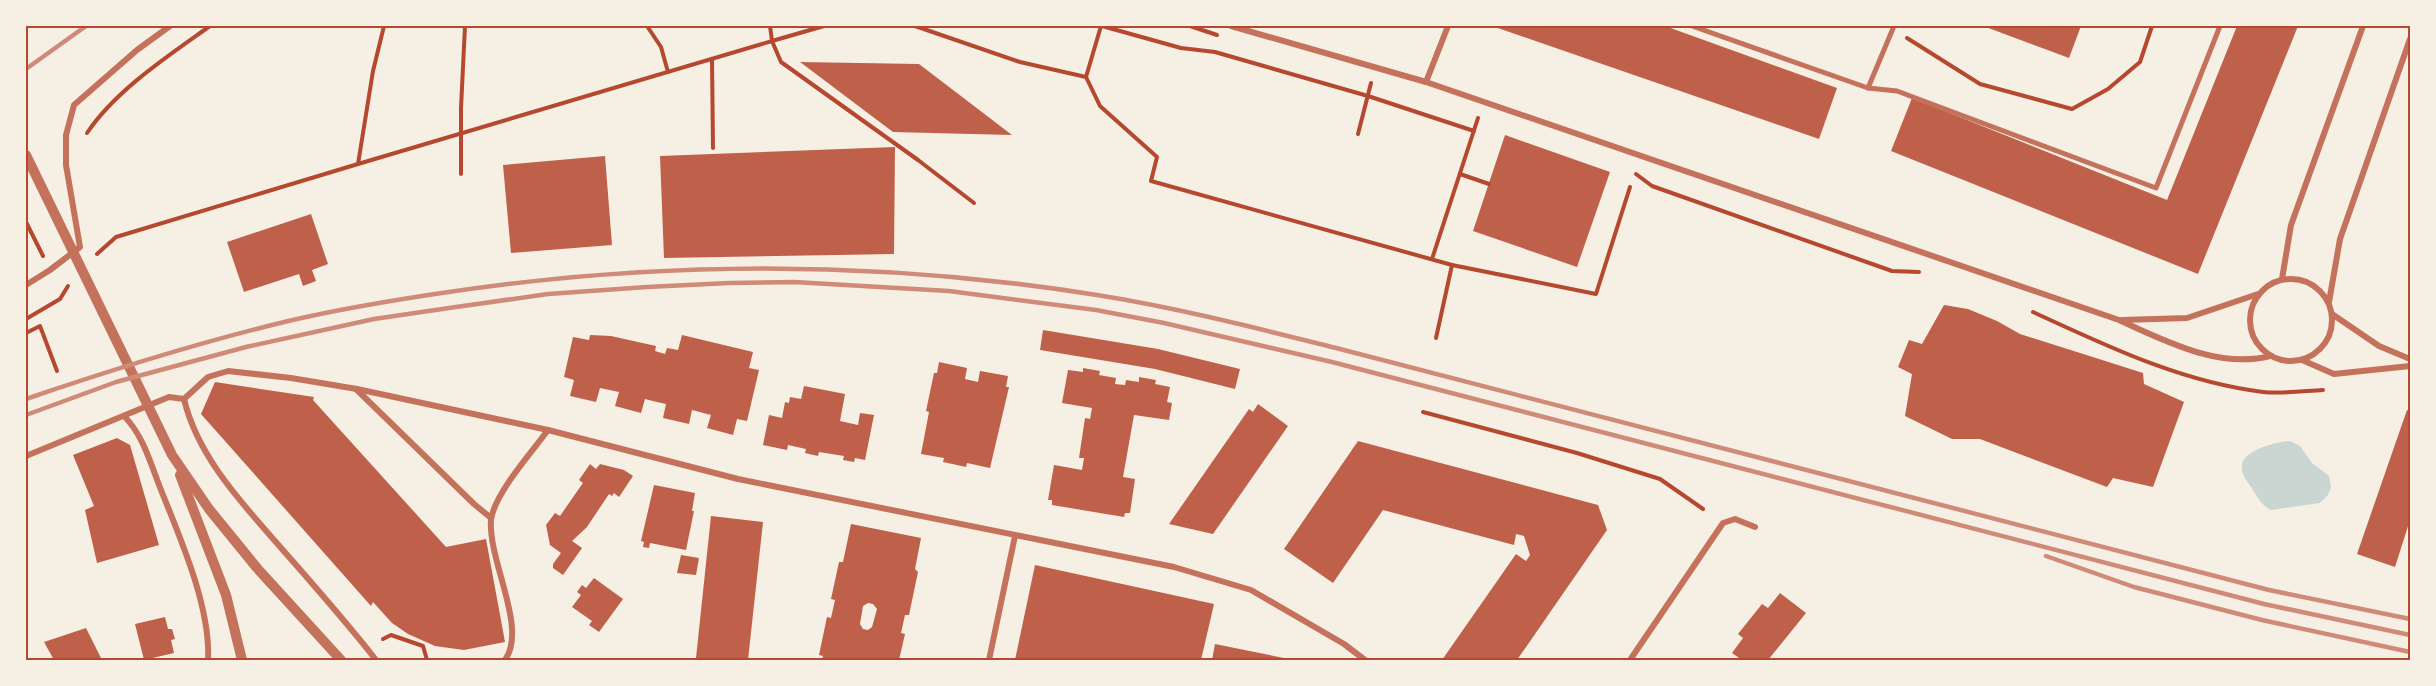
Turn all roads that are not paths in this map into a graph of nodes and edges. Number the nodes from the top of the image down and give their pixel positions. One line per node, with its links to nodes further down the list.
1 (170, 26): 13 (street)
2 (1231, 26): 9 (street)
3 (1448, 26): 9 (street)
4 (1692, 26): 10 (street)
5 (2220, 26): 10 (street)
6 (2363, 26): 12 (street)
7 (1894, 27): 10 (street)
8 (2410, 39): 15 (street)
9 (1426, 82): 17 (street)
10 (1868, 88)
11 (26, 155): 26 (street)
12 (2282, 279): 14 (street); 15 (street)
13 (26, 285)
14 (2259, 293): 17 (street); 18 (street)
15 (2329, 302): 16 (street)
16 (2332, 314): 19 (street); 20 (street)
17 (2119, 320): 18 (street)
18 (2270, 356): 20 (street)
19 (2410, 359)
20 (2302, 360): 21 (street)
21 (2410, 366)
22 (357, 389): 23 (street); 25 (street); 28 (street)
23 (184, 399): 24 (street); 34 (street)
24 (124, 416): 27 (street); 31 (street)
25 (548, 430): 28 (street); 30 (street)
26 (172, 455): 32 (street); 33 (street)
27 (26, 456)
28 (491, 518): 35 (street)
29 (1755, 526): 38 (street)
30 (1015, 536): 36 (street); 37 (street)
31 (208, 660)
32 (242, 660)
33 (340, 660)
34 (376, 660)
35 (506, 660)
36 (989, 660)
37 (1365, 660)
38 (1629, 660)

